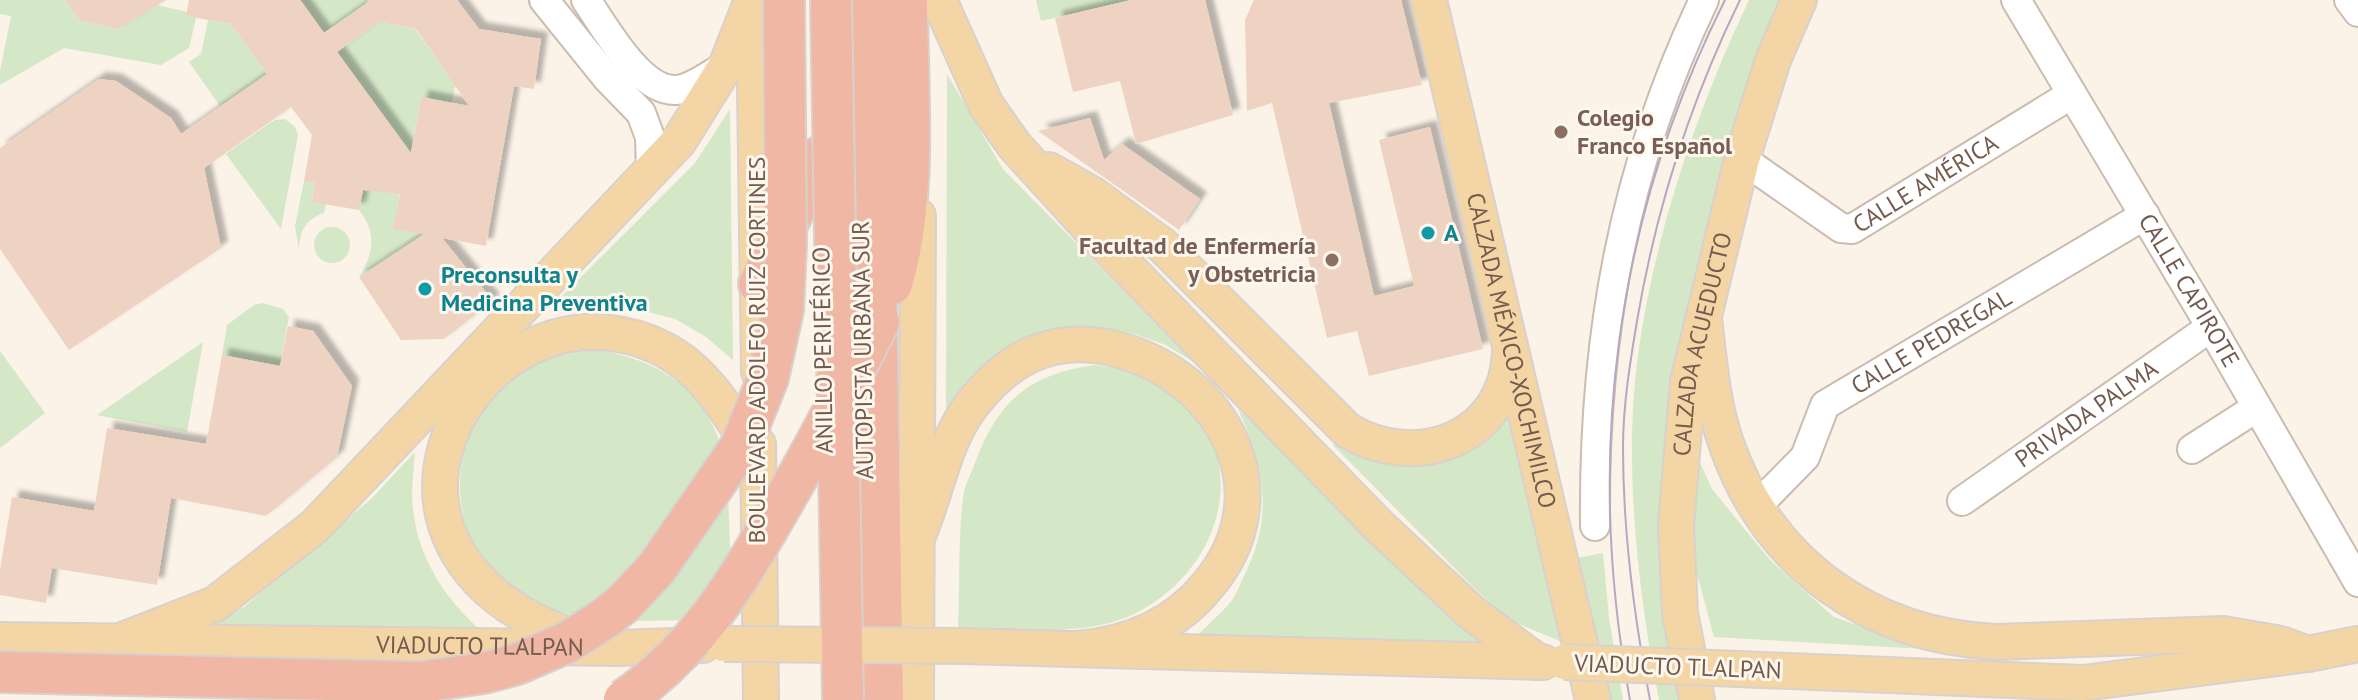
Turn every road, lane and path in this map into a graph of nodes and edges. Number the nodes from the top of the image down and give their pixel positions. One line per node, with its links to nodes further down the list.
1 (544, 0): 23 (street)
2 (586, 0): 18 (street)
3 (752, 0): 18 (main road); 25 (main road, BOULEVARD ADOLFO RUIZ CORTINES)
4 (784, 0): 45 (highway, bridge)
5 (816, 0): 20 (highway, ANILLO PERIFÉRICO)
6 (831, 0): 50 (highway, AUTOPISTA URBANA SUR, bridge)
7 (857, 0): 51 (highway, AUTOPISTA URBANA SUR, bridge)
8 (871, 0): 52 (highway)
9 (907, 0): 47 (highway, bridge)
10 (919, 0): 35 (main road)
11 (939, 0): 22 (main road)
12 (1429, 0): 28 (main road, CALZADA MÉXICO-XOCHIMILCO)
13 (1704, 0): 34 (street)
14 (1799, 0): 21 (main road, CALZADA ACUEDUCTO)
15 (2016, 0): 19 (street, CALLE CAPIROTE)
16 (2349, 0): 17 (street)
17 (2358, 12)
18 (727, 64): 23 (main road)
19 (2072, 94): 21 (street, CALLE AMÉRICA); 24 (street, CALLE CAPIROTE)
20 (819, 157): 25 (highway); 49 (highway, ANILLO PERIFÉRICO)
21 (1742, 159): 26 (main road, CALZADA ACUEDUCTO)
22 (1028, 160): 28 (main road); 43 (main road)
23 (651, 171): 38 (main road)
24 (2145, 215): 27 (street, CALLE CAPIROTE); 33 (street, CALLE PEDREGAL)
25 (759, 284): 31 (main road, BOULEVARD ADOLFO RUIZ CORTINES)
26 (1704, 318): 33 (main road); 55 (main road, CALZADA ACUEDUCTO)
27 (2211, 327): 29 (street, CALLE CAPIROTE); 32 (street, PRIVADA PALMA)
28 (1510, 343): 54 (main road, CALZADA MÉXICO-XOCHIMILCO)
29 (2256, 408): 30 (street); 36 (street, CALLE CAPIROTE)
30 (2192, 449)
31 (758, 464): 40 (main road); 48 (main road, BOULEVARD ADOLFO RUIZ CORTINES)
32 (1962, 501)
33 (1757, 506): 42 (main road)
34 (1595, 526)
35 (916, 540): 41 (main road); 53 (main road)
36 (2358, 582)
37 (0, 640): 38 (main road, VIADUCTO TLALPAN)
38 (115, 643): 40 (main road, VIADUCTO TLALPAN)
39 (2358, 644): 42 (main road, VIADUCTO TLALPAN)
40 (617, 648): 41 (main road, VIADUCTO TLALPAN, bridge)
41 (1076, 649): 43 (main road, VIADUCTO TLALPAN)
42 (2308, 654): 43 (main road, VIADUCTO TLALPAN, bridge)
43 (1551, 662)
44 (0, 672): 45 (highway, bridge)
45 (81, 675): 46 (highway, bridge)
46 (0, 684)
47 (624, 700)
48 (761, 700)
49 (829, 700)
50 (843, 700)
51 (868, 700)
52 (883, 700)
53 (916, 700)
54 (1593, 700)
55 (1697, 700)

